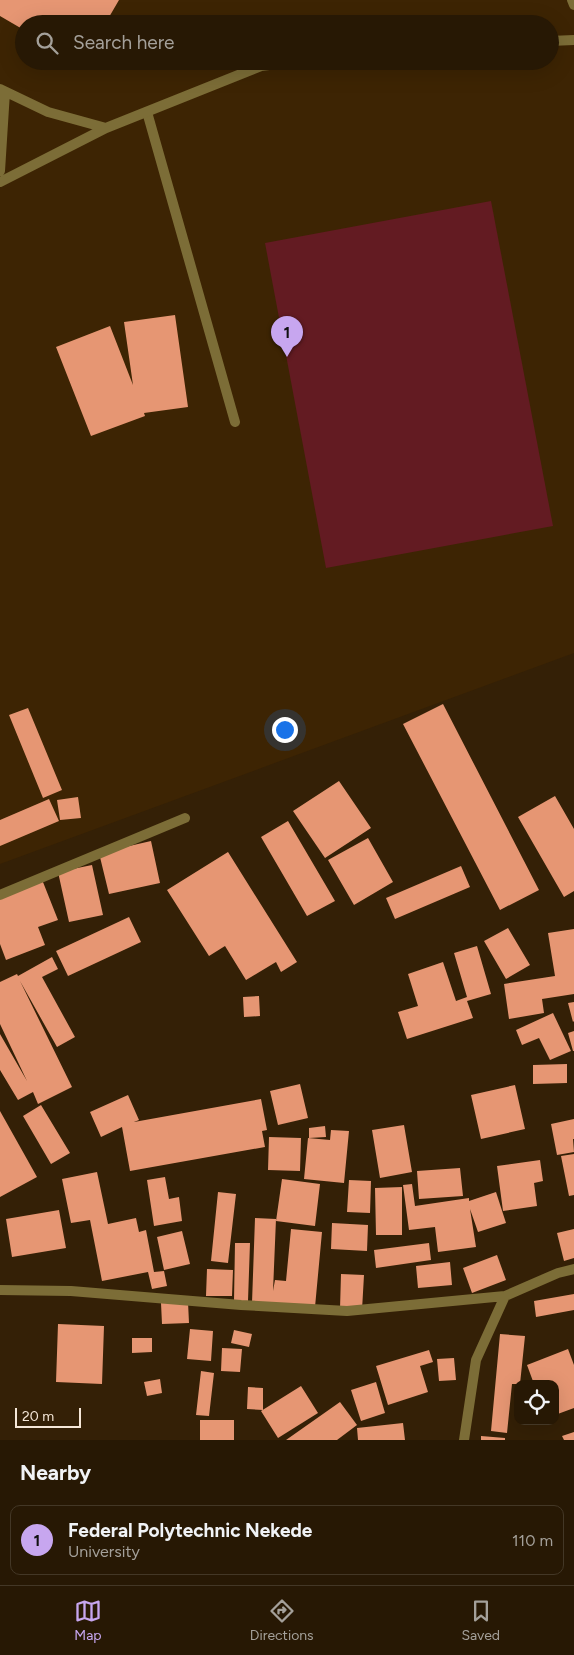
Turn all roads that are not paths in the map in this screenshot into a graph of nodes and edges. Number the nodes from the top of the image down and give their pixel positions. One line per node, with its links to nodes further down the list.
1 (572, 0): 2 (street)
2 (574, 5)
3 (574, 40): 4 (street)
4 (559, 41)
5 (251, 70): 7 (street)
6 (2, 91): 8 (street); 9 (street)
7 (147, 112): 8 (street); 11 (street)
8 (106, 128): 10 (street)
9 (0, 171)
10 (0, 182)
11 (235, 422)
12 (185, 818): 13 (street)
13 (0, 894)
14 (574, 1269): 16 (street)
15 (0, 1290): 16 (street)
16 (505, 1296): 17 (street)
17 (464, 1440)

